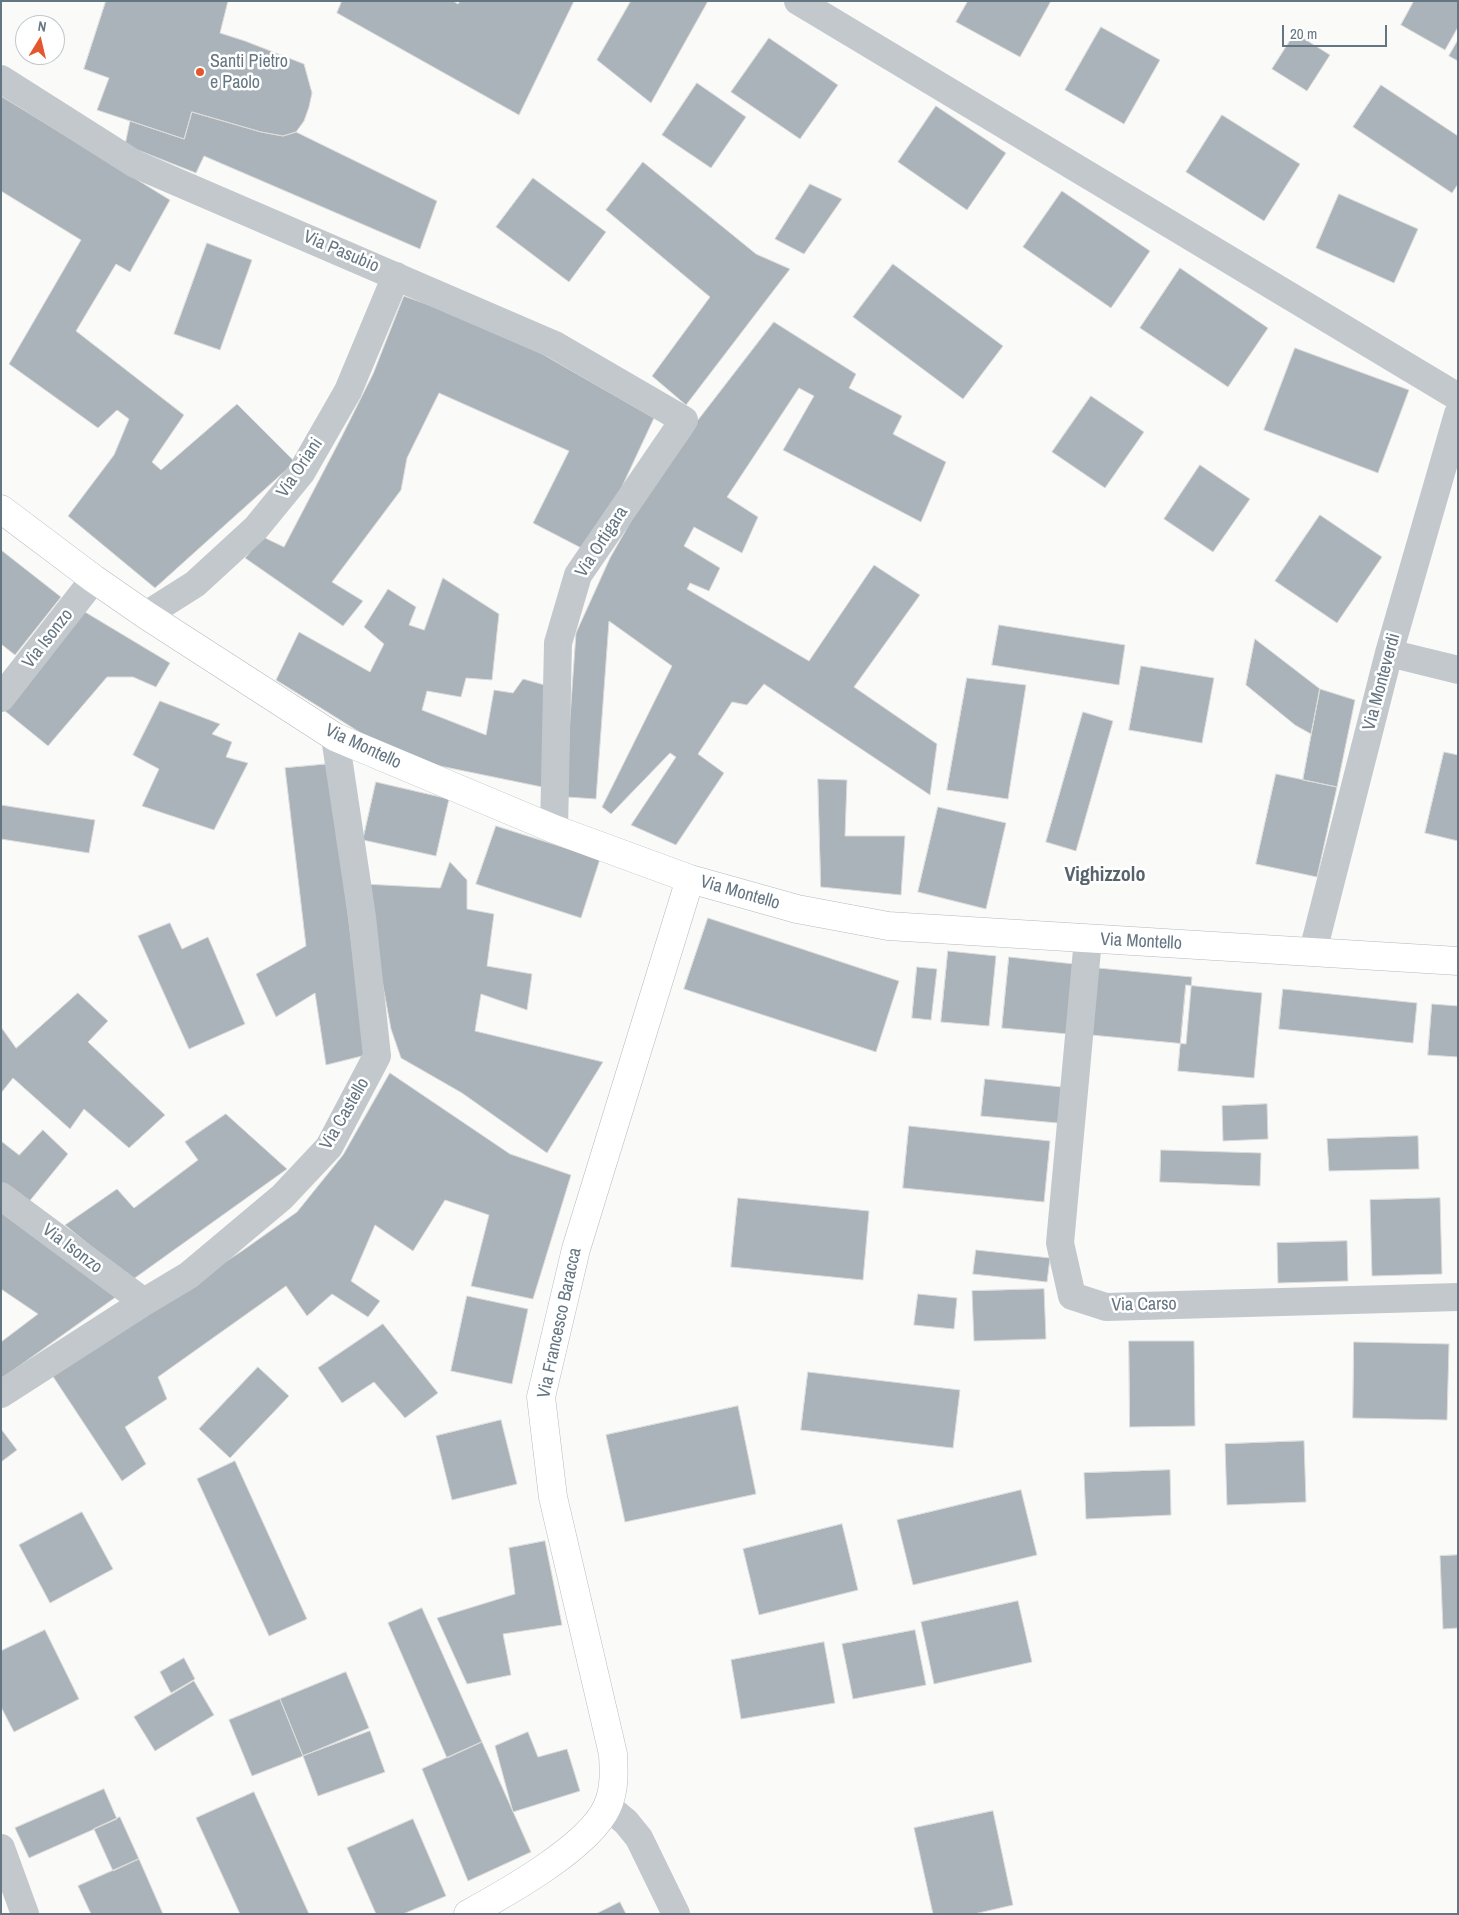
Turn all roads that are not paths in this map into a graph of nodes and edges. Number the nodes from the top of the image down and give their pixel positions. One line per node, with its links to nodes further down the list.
1 (798, 1): 4 (street)
2 (1, 78): 3 (street, Via Pasubio)
3 (396, 276): 6 (street, Via Pasubio); 9 (street, Via Oriani)
4 (1458, 398)
5 (1458, 414): 10 (street, Via Monteverdi)
6 (684, 420): 14 (street, Via Ortigara)
7 (1, 509): 8 (street, Via Montello)
8 (94, 579): 9 (street, Via Montello); 12 (street, Via Isonzo)
9 (146, 615): 13 (street, Via Montello)
10 (1389, 653): 11 (street); 17 (street, Via Monteverdi)
11 (1458, 670)
12 (1, 698)
13 (335, 737): 14 (street, Via Montello); 21 (street, Via Castello)
14 (554, 829): 15 (street, Via Montello)
15 (690, 879): 16 (street, Via Montello); 23 (street, Via Francesco Baracca)
16 (1088, 939): 17 (street, Via Montello); 20 (street, Via Carso)
17 (1313, 951): 18 (street, Via Montello)
18 (1458, 961)
19 (1, 1196): 21 (street, Via Isonzo)
20 (1458, 1297)
21 (144, 1302): 22 (street, Via Castello)
22 (1, 1394)
23 (608, 1807): 26 (street, Via Francesco Baracca); 27 (street)
24 (1, 1848): 25 (street)
25 (25, 1914)
26 (468, 1914)
27 (676, 1914)

